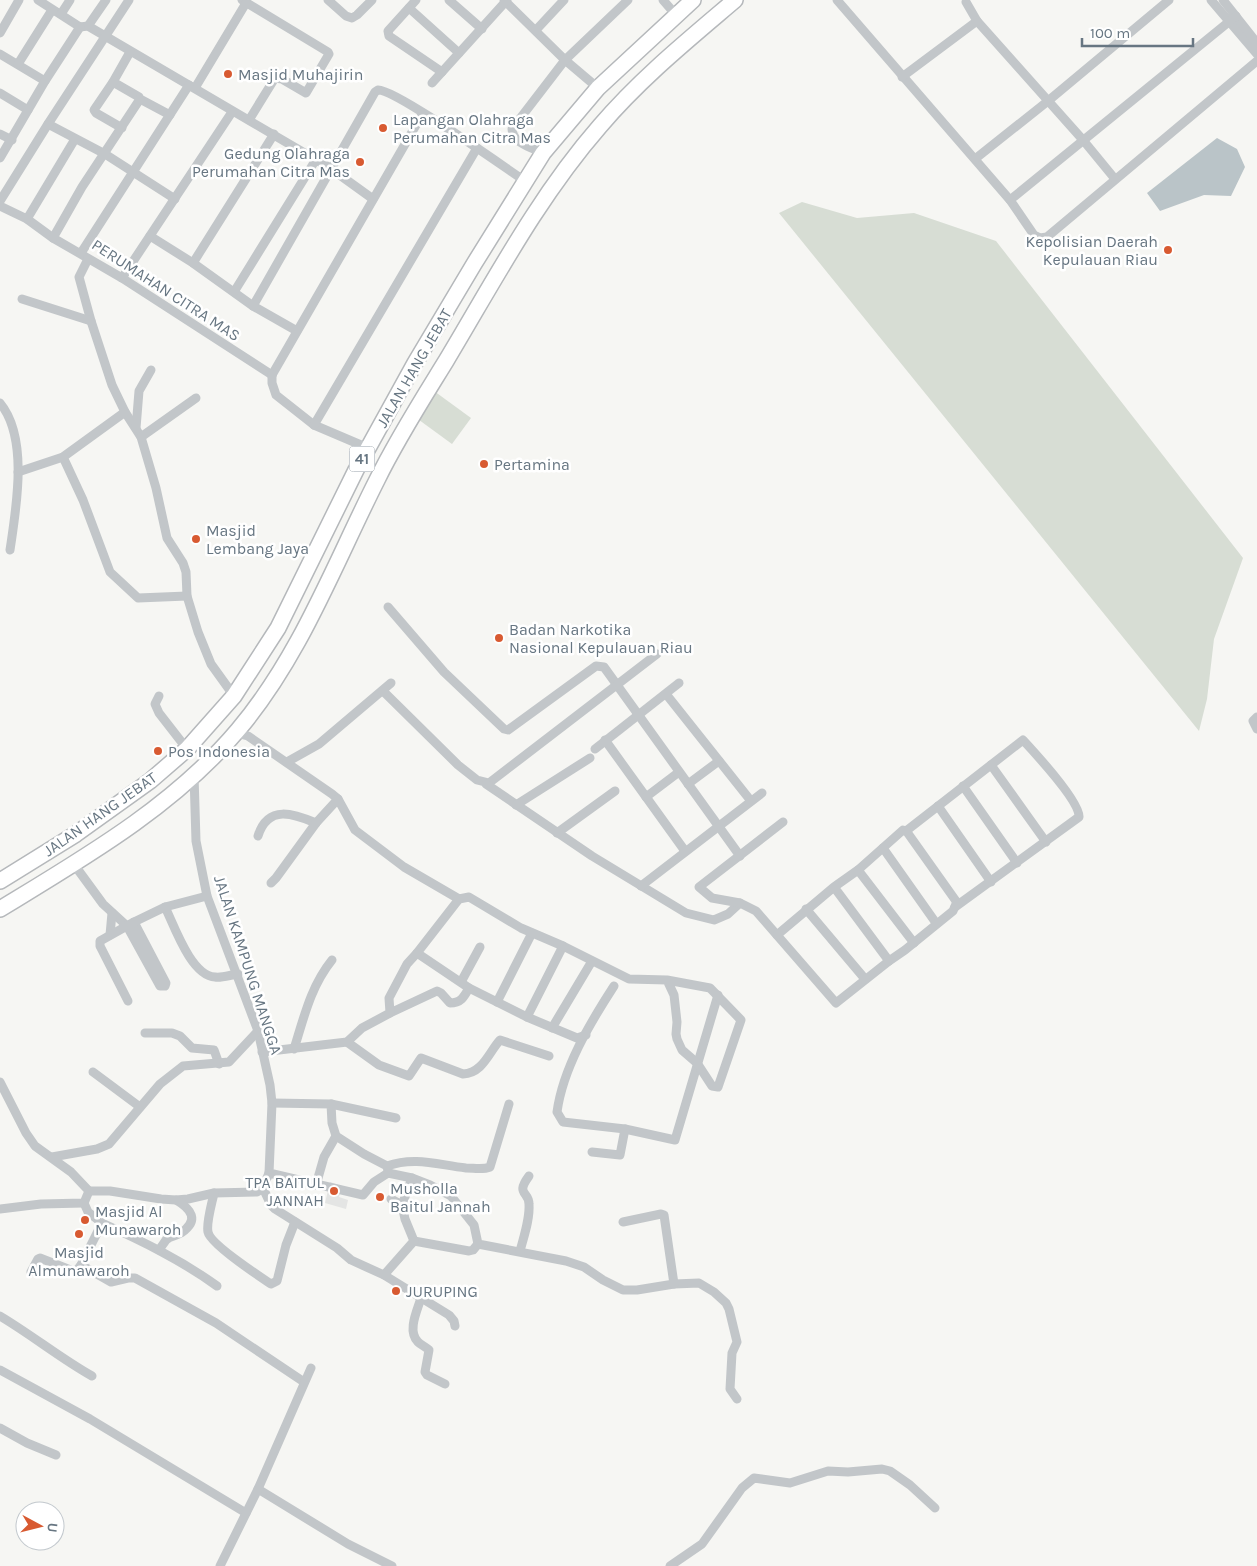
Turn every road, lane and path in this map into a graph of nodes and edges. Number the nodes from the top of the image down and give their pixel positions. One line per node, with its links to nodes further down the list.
1 (19, 0): 31 (street)
2 (38, 0): 23 (street)
3 (70, 0): 24 (street)
4 (106, 0): 28 (street)
5 (129, 0): 32 (street)
6 (328, 0): 7 (street)
7 (371, 0)
8 (416, 0): 22 (street)
9 (449, 0): 29 (street)
10 (564, 0): 30 (street)
11 (628, 0): 38 (street)
12 (663, 0): 25 (street)
13 (693, 0): 25 (highway, JALAN HANG JEBAT / 41)
14 (735, 0): 104 (highway)
15 (837, 0): 42 (street)
16 (1169, 0): 50 (street)
17 (1211, 0): 26 (street)
18 (1223, 0): 26 (street)
19 (244, 1): 46 (street); 55 (street)
20 (505, 1): 29 (street); 30 (street)
21 (966, 2): 27 (street)
22 (409, 8): 36 (street); 41 (street)
23 (52, 10): 24 (street); 40 (street)
24 (61, 14): 28 (street)
25 (676, 15): 47 (highway, JALAN HANG JEBAT / 41)
26 (1232, 19): 33 (street); 37 (street); 62 (street)
27 (977, 21): 42 (street); 50 (street)
28 (84, 27): 32 (street); 43 (street)
29 (482, 28): 36 (street)
30 (536, 30): 38 (street)
31 (0, 33)
32 (106, 37): 34 (street); 56 (street)
33 (1257, 43)
34 (130, 52): 44 (street); 46 (street)
35 (0, 54): 40 (street)
36 (459, 54): 41 (street)
37 (1257, 54)
38 (565, 60): 47 (street); 64 (street)
39 (1257, 61): 71 (street)
40 (18, 64): 43 (street)
41 (442, 72): 45 (street)
42 (902, 77): 67 (street)
43 (46, 81): 51 (street)
44 (113, 82): 49 (street); 57 (street)
45 (432, 83)
46 (192, 86): 52 (street); 54 (street)
47 (598, 88): 64 (highway, JALAN HANG JEBAT / 41)
48 (0, 93): 51 (street)
49 (140, 100): 54 (street); 57 (street)
50 (1048, 101): 62 (street); 67 (street)
51 (28, 110): 61 (street)
52 (232, 112): 55 (street); 73 (street)
53 (423, 113): 63 (street, PERUMAHAN CITRA MAS); 69 (street, PERUMAHAN CITRA MAS); 74 (street)
54 (170, 115): 70 (street)
55 (250, 120): 59 (street)
56 (48, 124): 60 (street); 76 (street)
57 (122, 128): 65 (street)
58 (0, 134): 61 (street)
59 (274, 134): 68 (street); 82 (street)
60 (75, 139): 65 (street); 78 (street)
61 (12, 140): 66 (street)
62 (1083, 140): 71 (street); 75 (street)
63 (477, 148): 72 (street, PERUMAHAN CITRA MAS); 94 (street)
64 (544, 152): 72 (highway, JALAN HANG JEBAT / 41)
65 (105, 154): 70 (street); 80 (street)
66 (0, 158)
67 (975, 159): 75 (street)
68 (315, 161): 69 (street); 84 (street)
69 (330, 168): 74 (street); 86 (street, PERUMAHAN CITRA MAS)
70 (134, 172): 73 (street); 81 (street)
71 (1115, 179): 75 (street)
72 (525, 181): 97 (highway, JALAN HANG JEBAT / 41)
73 (175, 199): 79 (street)
74 (373, 199): 88 (street)
75 (1010, 200)
76 (0, 201)
77 (0, 206): 78 (street, PERUMAHAN CITRA MAS)
78 (27, 220): 80 (street, PERUMAHAN CITRA MAS)
79 (150, 236): 82 (street, PERUMAHAN CITRA MAS); 83 (street)
80 (53, 238): 81 (street, PERUMAHAN CITRA MAS)
81 (85, 256): 83 (street, PERUMAHAN CITRA MAS); 87 (street)
82 (193, 263): 84 (street, PERUMAHAN CITRA MAS)
83 (122, 278): 90 (street, PERUMAHAN CITRA MAS)
84 (234, 292): 86 (street, PERUMAHAN CITRA MAS)
85 (22, 299): 87 (street)
86 (253, 306): 88 (street, PERUMAHAN CITRA MAS)
87 (91, 321): 93 (street)
88 (297, 331): 90 (street)
89 (151, 370): 95 (street)
90 (272, 375): 94 (street)
91 (196, 398): 96 (street)
92 (0, 403): 99 (street)
93 (125, 412): 95 (street); 98 (street)
94 (314, 425): 97 (street)
95 (136, 428): 96 (street)
96 (141, 437): 101 (street)
97 (368, 448): 103 (highway, JALAN HANG JEBAT / 41)
98 (63, 457): 99 (street); 101 (street)
99 (18, 472): 100 (street)
100 (10, 550)
101 (187, 596): 112 (street)
102 (388, 607): 108 (street)
103 (278, 628): 104 (highway); 112 (highway, JALAN HANG JEBAT / 41)
104 (298, 639): 116 (highway)
105 (657, 654): 108 (street)
106 (391, 683): 109 (street)
107 (679, 683): 110 (street)
108 (618, 685): 113 (street); 126 (street)
109 (382, 691): 122 (street); 126 (street)
110 (666, 694): 113 (street); 121 (street)
111 (158, 696): 118 (street)
112 (234, 696): 118 (highway, JALAN HANG JEBAT / 41)
113 (637, 715): 117 (street); 124 (street)
114 (1257, 717): 115 (street)
115 (1257, 729)
116 (236, 734): 122 (street); 125 (highway)
117 (605, 740): 119 (street); 131 (street)
118 (187, 749): 149 (highway, JALAN HANG JEBAT / 41)
119 (595, 749)
120 (590, 758): 134 (street)
121 (719, 761): 127 (street); 133 (street)
122 (287, 762): 132 (street)
123 (991, 765): 128 (street); 142 (street); 142 (street)
124 (678, 772): 127 (street); 131 (street)
125 (194, 775): 146 (highway); 154 (street, JALAN KAMPUNG MANGGA)
126 (486, 784): 134 (street)
127 (688, 784): 138 (street)
128 (964, 786): 135 (street); 147 (street)
129 (615, 791): 140 (street)
130 (762, 794): 133 (street)
131 (646, 797): 144 (street)
132 (338, 800): 137 (street); 155 (street)
133 (751, 801): 138 (street)
134 (516, 805): 140 (street)
135 (938, 806): 139 (street); 150 (street)
136 (783, 822): 145 (street)
137 (316, 823): 141 (street); 151 (street)
138 (718, 827): 144 (street); 145 (street)
139 (906, 831): 143 (street); 158 (street)
140 (557, 833): 152 (street)
141 (258, 836)
142 (1046, 842): 147 (street)
143 (883, 848): 148 (street); 162 (street)
144 (685, 851): 152 (street)
145 (740, 856): 156 (street)
146 (73, 863): 159 (highway); 161 (street)
147 (1017, 863): 150 (street)
148 (858, 870): 153 (street); 167 (street)
149 (0, 881)
150 (991, 882): 158 (street)
151 (271, 883)
152 (642, 886): 156 (street)
153 (834, 887): 160 (street); 173 (street)
154 (207, 896): 157 (street); 174 (street, JALAN KAMPUNG MANGGA)
155 (459, 899): 164 (street); 170 (street)
156 (740, 903): 166 (street)
157 (165, 907): 163 (street); 174 (street)
158 (955, 907): 162 (street)
159 (0, 909)
160 (806, 910): 166 (street); 175 (street)
161 (112, 913): 163 (street); 165 (street)
162 (936, 923): 167 (street)
163 (130, 924): 163 (street); 165 (street)
164 (532, 933): 168 (street); 181 (street)
165 (110, 935): 180 (street)
166 (777, 935): 175 (street)
167 (914, 943): 173 (street)
168 (563, 946): 172 (street); 183 (street)
169 (480, 947): 177 (street)
170 (417, 953): 177 (street); 182 (street)
171 (332, 960): 189 (street)
172 (592, 960): 176 (street); 184 (street)
173 (889, 961): 175 (street)
174 (238, 974): 185 (street, JALAN KAMPUNG MANGGA)
175 (865, 979)
176 (667, 980): 179 (street); 192 (street)
177 (465, 985): 181 (street); 182 (street)
178 (614, 986): 187 (street)
179 (718, 995): 192 (street); 192 (street)
180 (128, 1001)
181 (497, 1002): 183 (street)
182 (390, 1013): 188 (street)
183 (527, 1017): 184 (street)
184 (552, 1028): 187 (street)
185 (258, 1031): 190 (street, JALAN KAMPUNG MANGGA); 193 (street)
186 (144, 1033): 193 (street)
187 (586, 1035): 201 (street)
188 (347, 1042): 189 (street); 191 (street)
189 (294, 1049): 190 (street)
190 (262, 1052): 196 (street, JALAN KAMPUNG MANGGA)
191 (549, 1056)
192 (697, 1063): 201 (street)
193 (219, 1064): 199 (street)
194 (93, 1072): 199 (street)
195 (0, 1082): 204 (street)
196 (272, 1104): 197 (street); 206 (street, JALAN KAMPUNG MANGGA)
197 (332, 1104): 200 (street); 202 (street)
198 (509, 1104): 205 (street)
199 (140, 1107): 204 (street)
200 (396, 1118)
201 (625, 1130): 203 (street)
202 (336, 1136): 205 (street); 209 (street)
203 (592, 1152)
204 (52, 1157): 211 (street)
205 (388, 1169): 208 (street); 209 (street)
206 (269, 1173): 209 (street); 210 (street)
207 (529, 1176): 224 (street)
208 (412, 1178): 216 (street); 222 (street)
209 (316, 1185)
210 (263, 1188): 212 (street); 218 (street)
211 (90, 1191): 214 (street); 215 (street)
212 (214, 1194): 214 (street); 218 (street)
213 (390, 1199): 216 (street)
214 (176, 1200): 223 (street)
215 (84, 1203): 217 (street); 220 (street)
216 (402, 1205): 221 (street)
217 (0, 1209)
218 (295, 1222): 227 (street)
219 (623, 1222): 228 (street)
220 (102, 1223): 223 (street); 225 (street)
221 (414, 1240): 222 (street); 227 (street)
222 (478, 1244): 224 (street)
223 (159, 1250): 229 (street)
224 (520, 1251): 228 (street)
225 (81, 1265): 226 (street); 236 (street)
226 (31, 1272)
227 (384, 1275): 230 (street)
228 (674, 1284): 238 (street)
229 (217, 1286)
230 (421, 1298): 232 (street); 237 (street)
231 (0, 1316): 235 (street)
232 (455, 1326)
233 (311, 1368): 236 (street)
234 (0, 1370): 243 (street)
235 (92, 1376)
236 (304, 1382): 241 (street)
237 (446, 1384)
238 (738, 1399)
239 (0, 1428): 240 (street)
240 (56, 1455)
241 (258, 1489): 243 (street); 245 (street)
242 (935, 1508): 246 (street)
243 (246, 1513): 244 (street)
244 (220, 1566)
245 (392, 1566)
246 (670, 1566)

